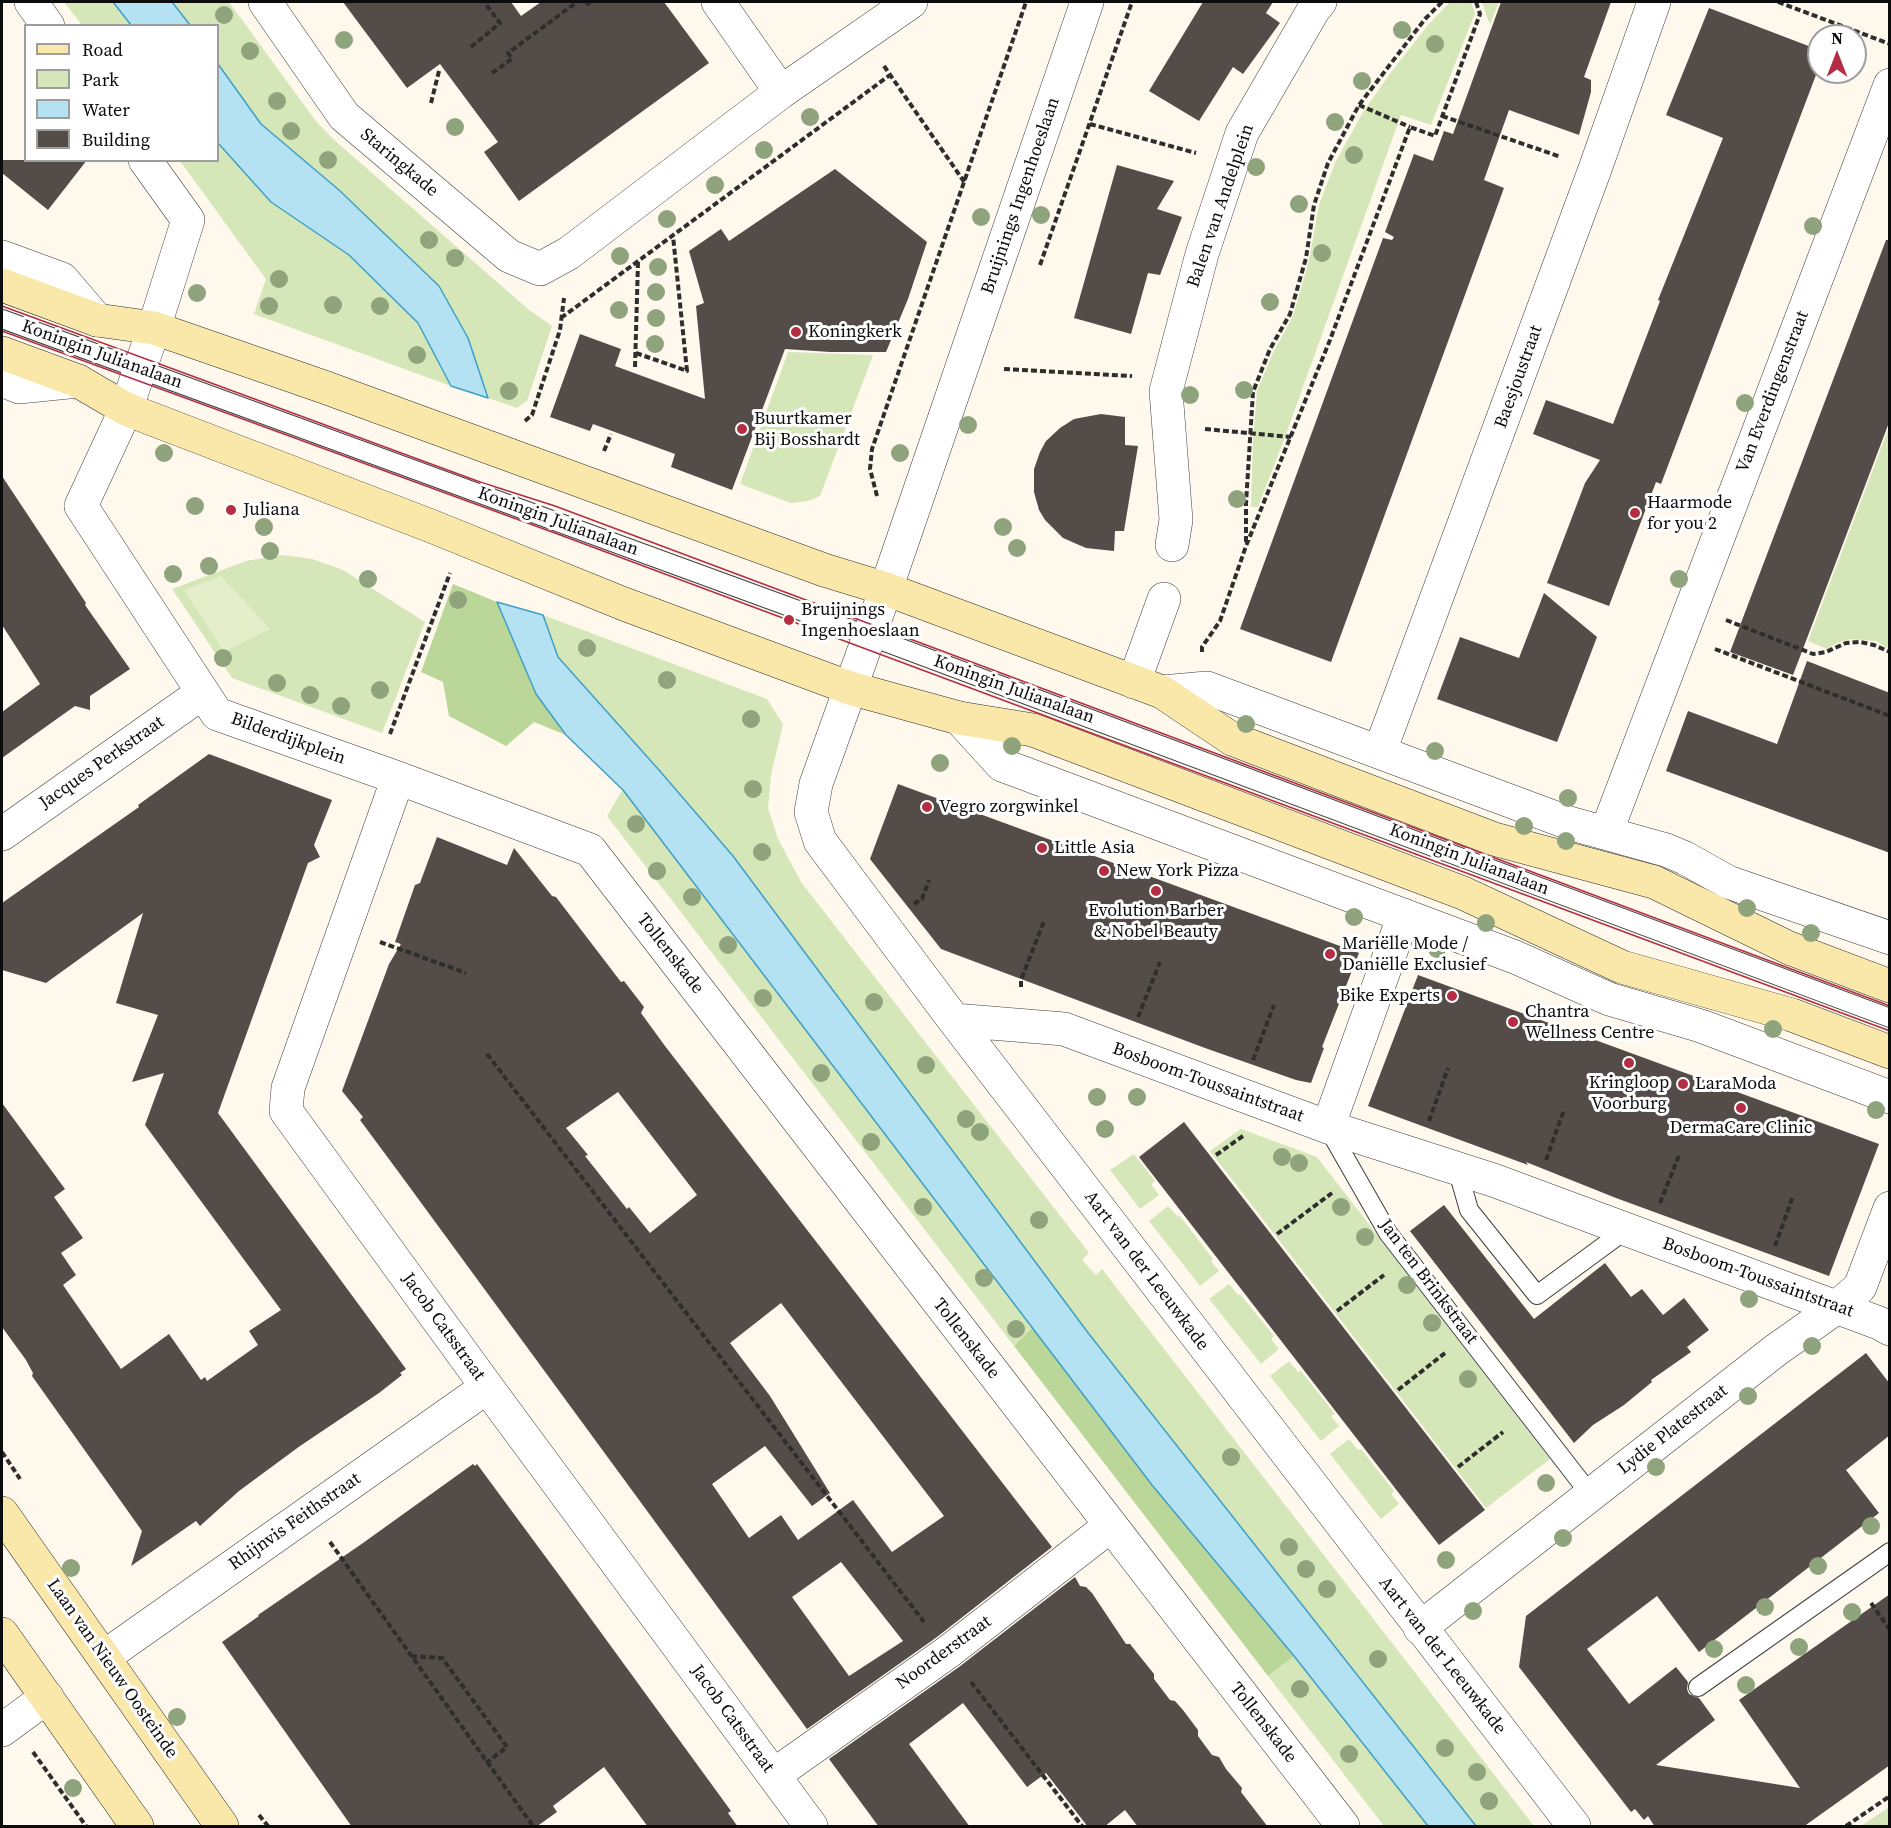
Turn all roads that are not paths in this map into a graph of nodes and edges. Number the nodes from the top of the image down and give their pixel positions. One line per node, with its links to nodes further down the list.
1 (31, 2): 8 (street)
2 (266, 2): 10 (street, Staringkade)
3 (718, 2): 10 (street)
4 (910, 2): 10 (street)
5 (1087, 2): 23 (street, Bruijnings Ingenhoeslaan)
6 (1320, 2): 22 (street, Balen van Andelplein)
7 (1654, 2): 30 (street, Baesjoustraat)
8 (47, 24)
9 (1890, 85): 32 (street, Van Everdingenstraat)
10 (781, 92)
11 (146, 162): 16 (street)
12 (2, 257): 15 (street, Koningin Julianalaan)
13 (2, 285): 15 (main road, Koningin Julianalaan)
14 (2, 319): 18 (lane, Koningin Julianalaan)
15 (97, 320): 16 (main road, Koningin Julianalaan)
16 (154, 328): 18 (street); 23 (main road, Koningin Julianalaan)
17 (2, 353): 20 (main road, Koningin Julianalaan)
18 (140, 370): 21 (street); 25 (lane, Koningin Julianalaan)
19 (2, 380): 20 (street, Koningin Julianalaan)
20 (78, 381): 21 (main road, Koningin Julianalaan)
21 (126, 408): 27 (main road, Koningin Julianalaan); 28 (street, Bilderdijkplein)
22 (1172, 545)
23 (886, 590): 25 (street, Bruijnings Ingenhoeslaan); 26 (main road, Koningin Julianalaan)
24 (1164, 599): 26 (street)
25 (869, 636): 27 (street, Aart van der Leeuwkade); 38 (lane, Koningin Julianalaan)
26 (1148, 687): 30 (street, Koningin Julianalaan); 37 (main road, Koningin Julianalaan)
27 (850, 688): 29 (main road, Koningin Julianalaan); 39 (street, Aart van der Leeuwkade)
28 (202, 693): 31 (street, Bilderdijkplein); 33 (street, Jacques Perkstraat)
29 (958, 718): 35 (street); 40 (main road, Koningin Julianalaan)
30 (1380, 751): 32 (street, Koningin Julianalaan)
31 (387, 774): 34 (street, Bilderdijkplein); 48 (street, Jacob Catsstraat)
32 (1606, 833): 36 (street, Koningin Julianalaan)
33 (2, 834)
34 (590, 850): 51 (street, Tollenskade)
35 (1404, 915): 41 (street); 42 (street)
36 (1890, 938)
37 (1890, 986)
38 (1890, 1017)
39 (954, 1020): 42 (street, Bosboom-Toussaintstraat); 53 (street, Aart van der Leeuwkade)
40 (1890, 1052)
41 (1890, 1097)
42 (1328, 1127): 43 (street, Bosboom-Toussaintstraat); 49 (lane, Jan ten Brinkstraat)
43 (1458, 1168): 45 (street, Bosboom-Toussaintstraat); 45 (lane)
44 (1890, 1208): 46 (street, Lydie Platestraat)
45 (1637, 1233): 46 (street, Bosboom-Toussaintstraat)
46 (1836, 1307): 47 (street, Bosboom-Toussaintstraat); 49 (street, Lydie Platestraat)
47 (1884, 1326)
48 (487, 1387): 55 (street, Rhijnvis Feithstraat); 59 (street, Jacob Catsstraat)
49 (1590, 1494): 53 (street, Lydie Platestraat)
50 (2, 1513): 55 (main road, Laan van Nieuw Oosteinde)
51 (1110, 1526): 59 (street, Noorderstraat); 63 (street, Tollenskade)
52 (1890, 1552): 56 (lane)
53 (1420, 1628): 64 (street, Aart van der Leeuwkade)
54 (2, 1634): 57 (main road)
55 (104, 1657): 61 (main road, Laan van Nieuw Oosteinde)
56 (1698, 1687)
57 (46, 1697): 58 (street); 60 (main road)
58 (7, 1726)
59 (774, 1775): 62 (street, Jacob Catsstraat)
60 (137, 1827)
61 (222, 1827)
62 (811, 1827)
63 (1343, 1827)
64 (1574, 1827)

